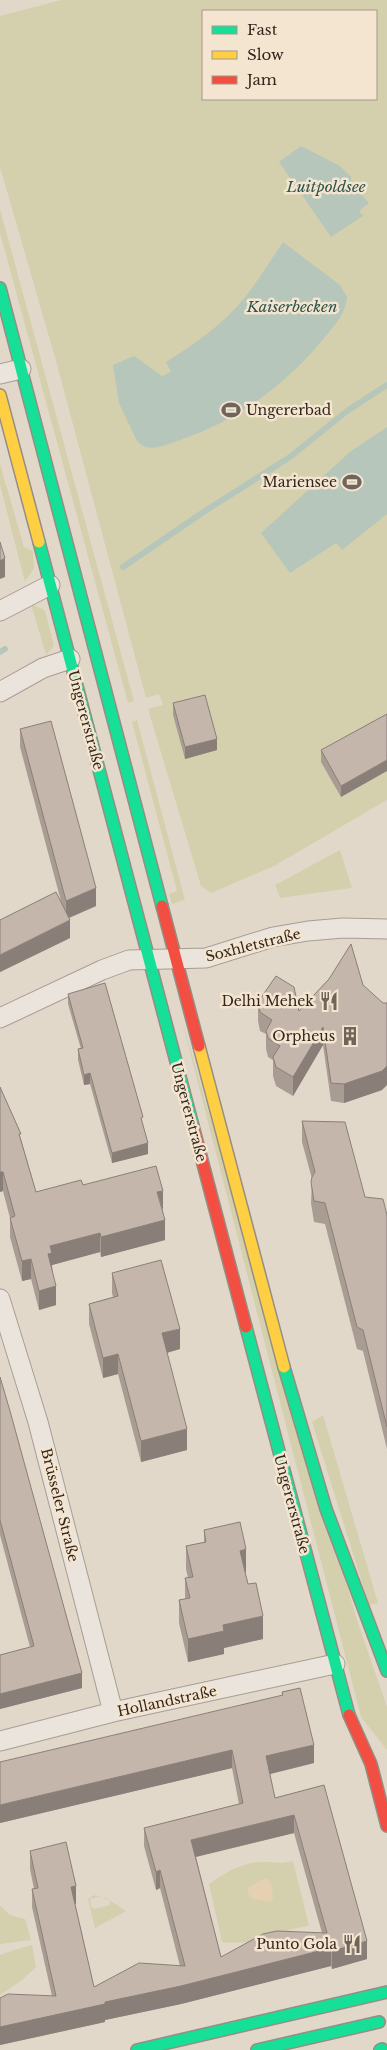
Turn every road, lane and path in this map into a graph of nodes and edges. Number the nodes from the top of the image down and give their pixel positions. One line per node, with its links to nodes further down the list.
1 (0, 288): 2 (main road, Ungererstraße)
2 (21, 369): 3 (street); 11 (main road, Ungererstraße)
3 (0, 374)
4 (0, 395): 5 (main road, Ungererstraße)
5 (50, 584): 6 (street); 7 (main road, Ungererstraße)
6 (0, 611)
7 (70, 659): 8 (street); 10 (main road, Ungererstraße)
8 (0, 692)
9 (387, 929): 11 (street, Soxhletstraße)
10 (148, 958): 11 (street, Soxhletstraße); 12 (street, Soxhletstraße); 14 (main road, Ungererstraße)
11 (176, 958): 15 (main road, Ungererstraße)
12 (0, 1018)
13 (0, 1300): 16 (street, Brüsseler Straße)
14 (335, 1664): 16 (street, Hollandstraße); 18 (main road, Ungererstraße)
15 (387, 1671)
16 (113, 1712): 17 (street, Hollandstraße)
17 (0, 1741)
18 (387, 1826)
19 (387, 1992): 21 (main road)
20 (379, 2022): 22 (main road)
21 (137, 2050)
22 (257, 2050)

